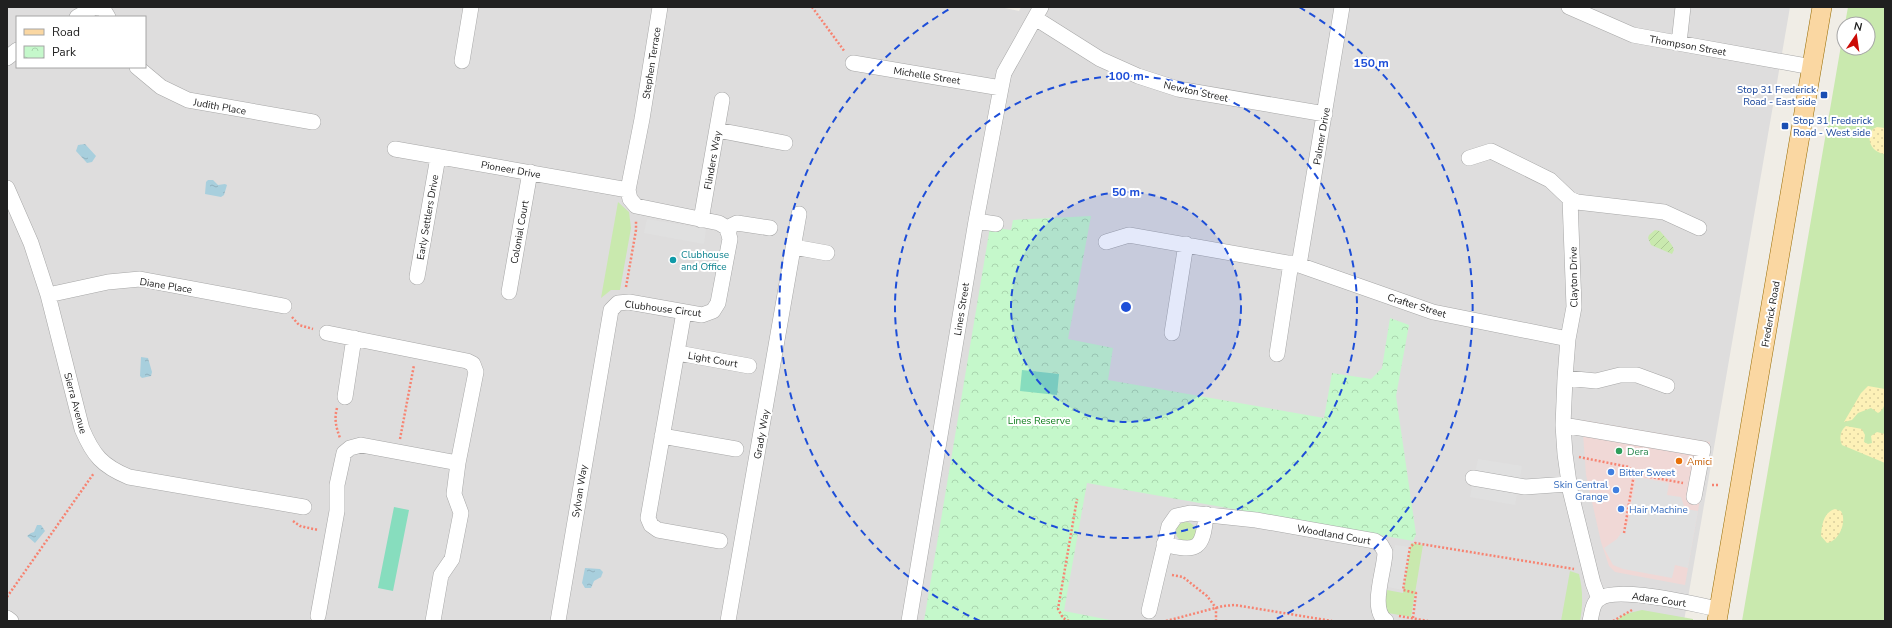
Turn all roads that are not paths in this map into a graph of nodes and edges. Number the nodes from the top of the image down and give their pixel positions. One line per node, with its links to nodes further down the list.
1 (95, 7): 10 (street)
2 (102, 7): 11 (street)
3 (472, 7): 15 (street)
4 (660, 7): 30 (street, Stephen Terrace)
5 (1342, 7): 21 (street, Palmer Drive)
6 (1569, 7): 12 (street, Thompson Street)
7 (1683, 7): 12 (street)
8 (1822, 7): 17 (main road, Frederick Road)
9 (1038, 13): 19 (street, Lines Street); 21 (street, Newton Street)
10 (79, 16)
11 (107, 16)
12 (1679, 43): 17 (street, Thompson Street)
13 (16, 51): 14 (street)
14 (7, 58)
15 (462, 61)
16 (853, 63): 19 (street, Michelle Street)
17 (1812, 67): 73 (main road, Frederick Road)
18 (138, 68): 22 (street, Judith Place)
19 (1000, 88): 34 (street, Lines Street)
20 (722, 100): 23 (street, Flinders Way)
21 (1325, 114): 43 (street, Palmer Drive)
22 (313, 122)
23 (717, 130): 24 (street); 33 (street, Flinders Way)
24 (784, 143)
25 (395, 149): 26 (street, Pioneer Drive)
26 (438, 157): 28 (street, Pioneer Drive); 44 (street, Early Settlers Drive)
27 (1469, 158): 31 (street)
28 (530, 172): 30 (street, Pioneer Drive); 45 (street, Colonial Court)
29 (7, 188): 46 (street, Sierra Avenue)
30 (628, 190): 33 (street)
31 (1570, 199): 38 (street); 52 (street, Clayton Drive)
32 (799, 214): 41 (street, Grady Way)
33 (701, 220): 36 (street)
34 (976, 221): 35 (street); 81 (street, Lines Street)
35 (996, 224)
36 (727, 228): 37 (street); 48 (street, Clubhouse Circut)
37 (770, 228)
38 (1699, 228)
39 (1106, 242): 40 (street, Crafter Street)
40 (1186, 244): 43 (street, Crafter Street); 50 (street)
41 (794, 247): 42 (street); 80 (street, Grady Way)
42 (827, 253)
43 (1295, 264): 52 (street, Crafter Street); 54 (street)
44 (417, 277)
45 (509, 292)
46 (48, 295): 47 (street, Diane Place); 67 (street, Sierra Avenue)
47 (284, 306)
48 (684, 312): 53 (street); 55 (street, Clubhouse Circut)
49 (327, 333): 51 (street)
50 (1172, 333)
51 (354, 338): 59 (street); 63 (street)
52 (1568, 339): 57 (street, Clayton Drive)
53 (678, 353): 56 (street, Light Court); 61 (street)
54 (1277, 354)
55 (601, 360): 79 (street, Sylvan Way)
56 (749, 366)
57 (1565, 378): 58 (street); 60 (street, Clayton Drive)
58 (1667, 386)
59 (345, 397)
60 (1563, 425): 65 (street, Clayton Drive); 66 (street)
61 (662, 436): 62 (street); 69 (street)
62 (736, 449)
63 (458, 463): 74 (street); 78 (street)
64 (1474, 478): 65 (street)
65 (1568, 484): 71 (street, Clayton Drive)
66 (1695, 490)
67 (304, 507)
68 (1206, 514): 70 (street, Woodland Court); 70 (street); 76 (street, Woodland Court)
69 (720, 541)
70 (1164, 544): 72 (street, Woodland Court)
71 (1599, 599): 73 (street, Adare Court); 82 (street)
72 (1149, 611)
73 (1718, 615)
74 (318, 616)
75 (7, 618): 77 (street)
76 (1390, 618)
77 (11, 621)
78 (433, 621)
79 (558, 621)
80 (728, 621)
81 (909, 621)
82 (1590, 621)

